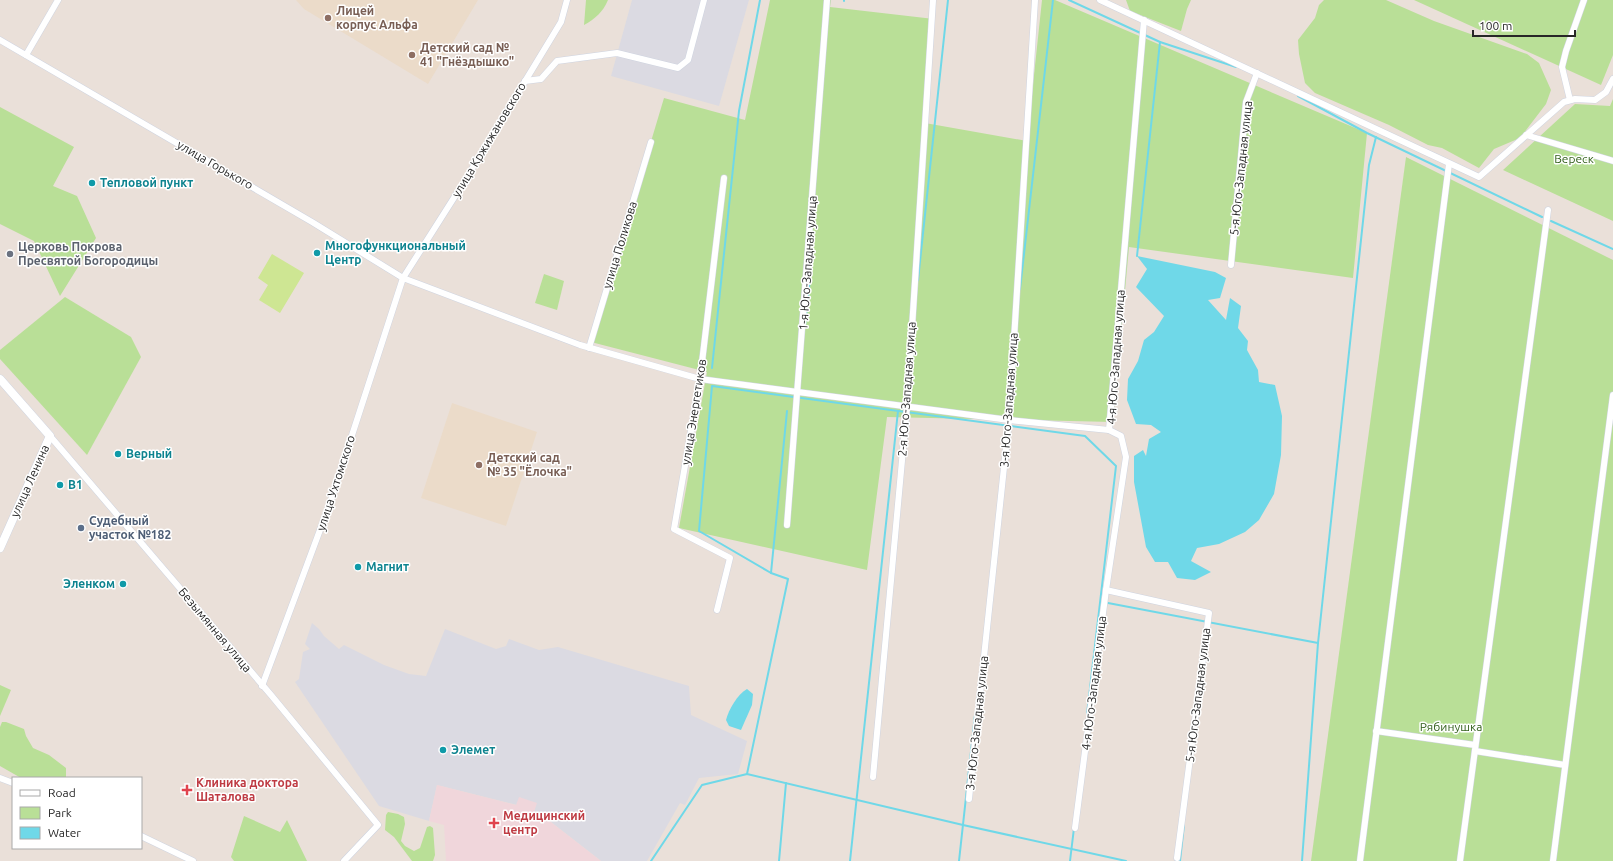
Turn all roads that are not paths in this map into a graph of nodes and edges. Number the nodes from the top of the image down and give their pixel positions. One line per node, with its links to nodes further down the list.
1 (58, 0): 11 (street)
2 (567, 0): 14 (street, улица Кржижановского)
3 (704, 0): 14 (street)
4 (828, 0): 27 (street, 1-я Юго-Западная улица)
5 (933, 0): 29 (street, 2-я Юго-Западная улица)
6 (1035, 0): 30 (street, 3-я Юго-Западная улица)
7 (1100, 0): 9 (street)
8 (1584, 0): 15 (street)
9 (1144, 20): 12 (street); 31 (street, 4-я Юго-Западная улица)
10 (0, 40): 11 (street, улица Горького)
11 (26, 55): 23 (street, улица Горького)
12 (1257, 73): 19 (street); 22 (street, 5-я Юго-Западная улица)
13 (1613, 79): 15 (street)
14 (525, 81): 23 (street, улица Кржижановского)
15 (1570, 100): 16 (street)
16 (1526, 135): 18 (street); 19 (street)
17 (651, 142): 24 (street, улица Поликова)
18 (1613, 161)
19 (1449, 164): 38 (street)
20 (724, 178): 26 (street, улица Энергетиков)
21 (1548, 210): 39 (street)
22 (1231, 265)
23 (403, 278): 24 (street, улица Горького); 37 (street, улица Ухтомского)
24 (589, 348): 26 (street, улица Горького)
25 (0, 379): 32 (street)
26 (700, 379): 27 (street, улица Горького); 36 (street, улица Энергетиков)
27 (798, 392): 29 (street, улица Горького); 33 (street, 1-я Юго-Западная улица)
28 (1613, 395): 40 (street)
29 (907, 406): 30 (street, улица Горького); 41 (street, 2-я Юго-Западная улица)
30 (1009, 420): 31 (street, улица Горького); 44 (street, 3-я Юго-Западная улица)
31 (1109, 430): 35 (street, 4-я Юго-Западная улица)
32 (50, 436): 34 (street, улица Ленина); 37 (street, Безымянная улица)
33 (787, 525)
34 (0, 548)
35 (1106, 590): 45 (street, 4-я Юго-Западная улица); 47 (street, 5-я Юго-Западная улица)
36 (717, 610)
37 (262, 686): 49 (street, Безымянная улица)
38 (1376, 731): 39 (street); 50 (street)
39 (1475, 748): 40 (street); 51 (street)
40 (1566, 765): 52 (street)
41 (873, 777)
42 (0, 778): 43 (street)
43 (12, 783)
44 (969, 799)
45 (1075, 828)
46 (142, 836): 48 (street)
47 (1177, 858)
48 (193, 861)
49 (344, 861)
50 (1360, 861)
51 (1460, 861)
52 (1553, 861)

